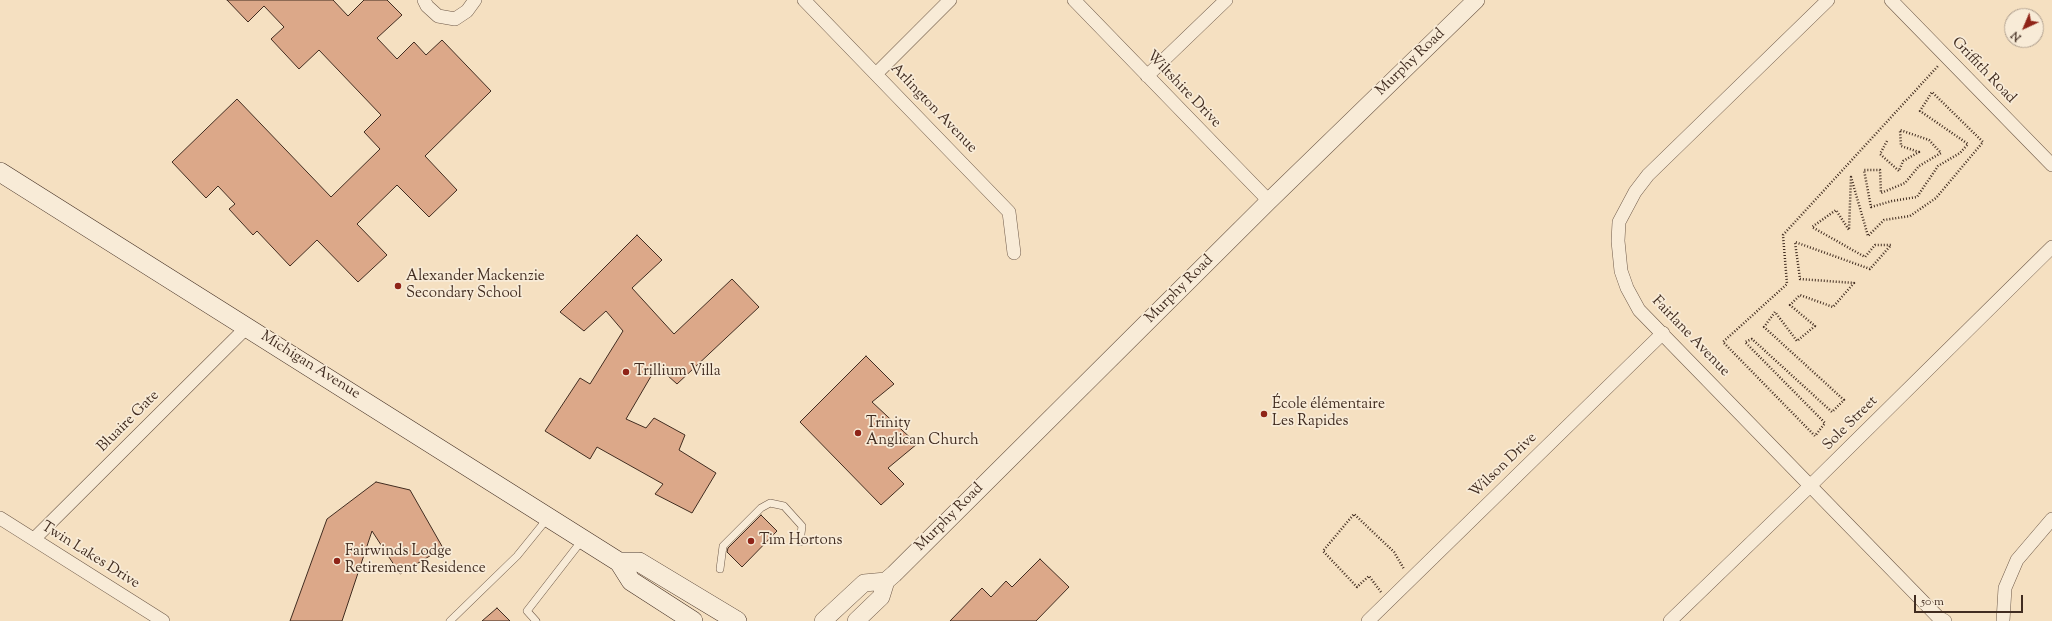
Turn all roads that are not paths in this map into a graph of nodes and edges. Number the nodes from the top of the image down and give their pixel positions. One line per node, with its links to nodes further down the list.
1 (424, 0): 2 (street)
2 (475, 0)
3 (804, 0): 10 (street, Arlington Avenue)
4 (950, 0): 10 (street)
5 (1074, 0): 11 (street, Wiltshire Drive)
6 (1226, 0): 11 (street)
7 (1476, 0): 14 (street, Murphy Road)
8 (1828, 0): 18 (street, Fairlane Avenue)
9 (1891, 0): 12 (street, Griffith Road)
10 (876, 74): 16 (street, Arlington Avenue)
11 (1147, 76): 14 (street, Wiltshire Drive)
12 (2052, 165)
13 (0, 172): 17 (main road, Michigan Avenue)
14 (1269, 201): 28 (street, Murphy Road)
15 (2052, 247): 19 (street, Sole Street)
16 (1014, 253)
17 (247, 327): 20 (main road, Michigan Avenue); 23 (street, Bluaire Gate)
18 (1663, 333): 19 (street, Fairlane Avenue); 36 (street, Wilson Drive)
19 (1811, 485): 37 (street, Sole Street); 38 (street, Fairlane Avenue)
20 (549, 517): 24 (main road, Michigan Avenue); 30 (lane)
21 (0, 518): 23 (street, Twin Lakes Drive)
22 (2052, 520): 39 (street)
23 (34, 539): 29 (street, Twin Lakes Drive)
24 (583, 539): 26 (main road, Michigan Avenue); 31 (lane)
25 (800, 542): 27 (lane)
26 (620, 562): 32 (main road, Michigan Avenue); 33 (main road)
27 (720, 569)
28 (886, 582): 34 (street); 35 (street, Murphy Road)
29 (163, 621)
30 (450, 621)
31 (536, 621)
32 (694, 621)
33 (737, 621)
34 (823, 621)
35 (856, 621)
36 (1368, 621)
37 (1670, 621)
38 (1945, 621)
39 (2003, 621)

